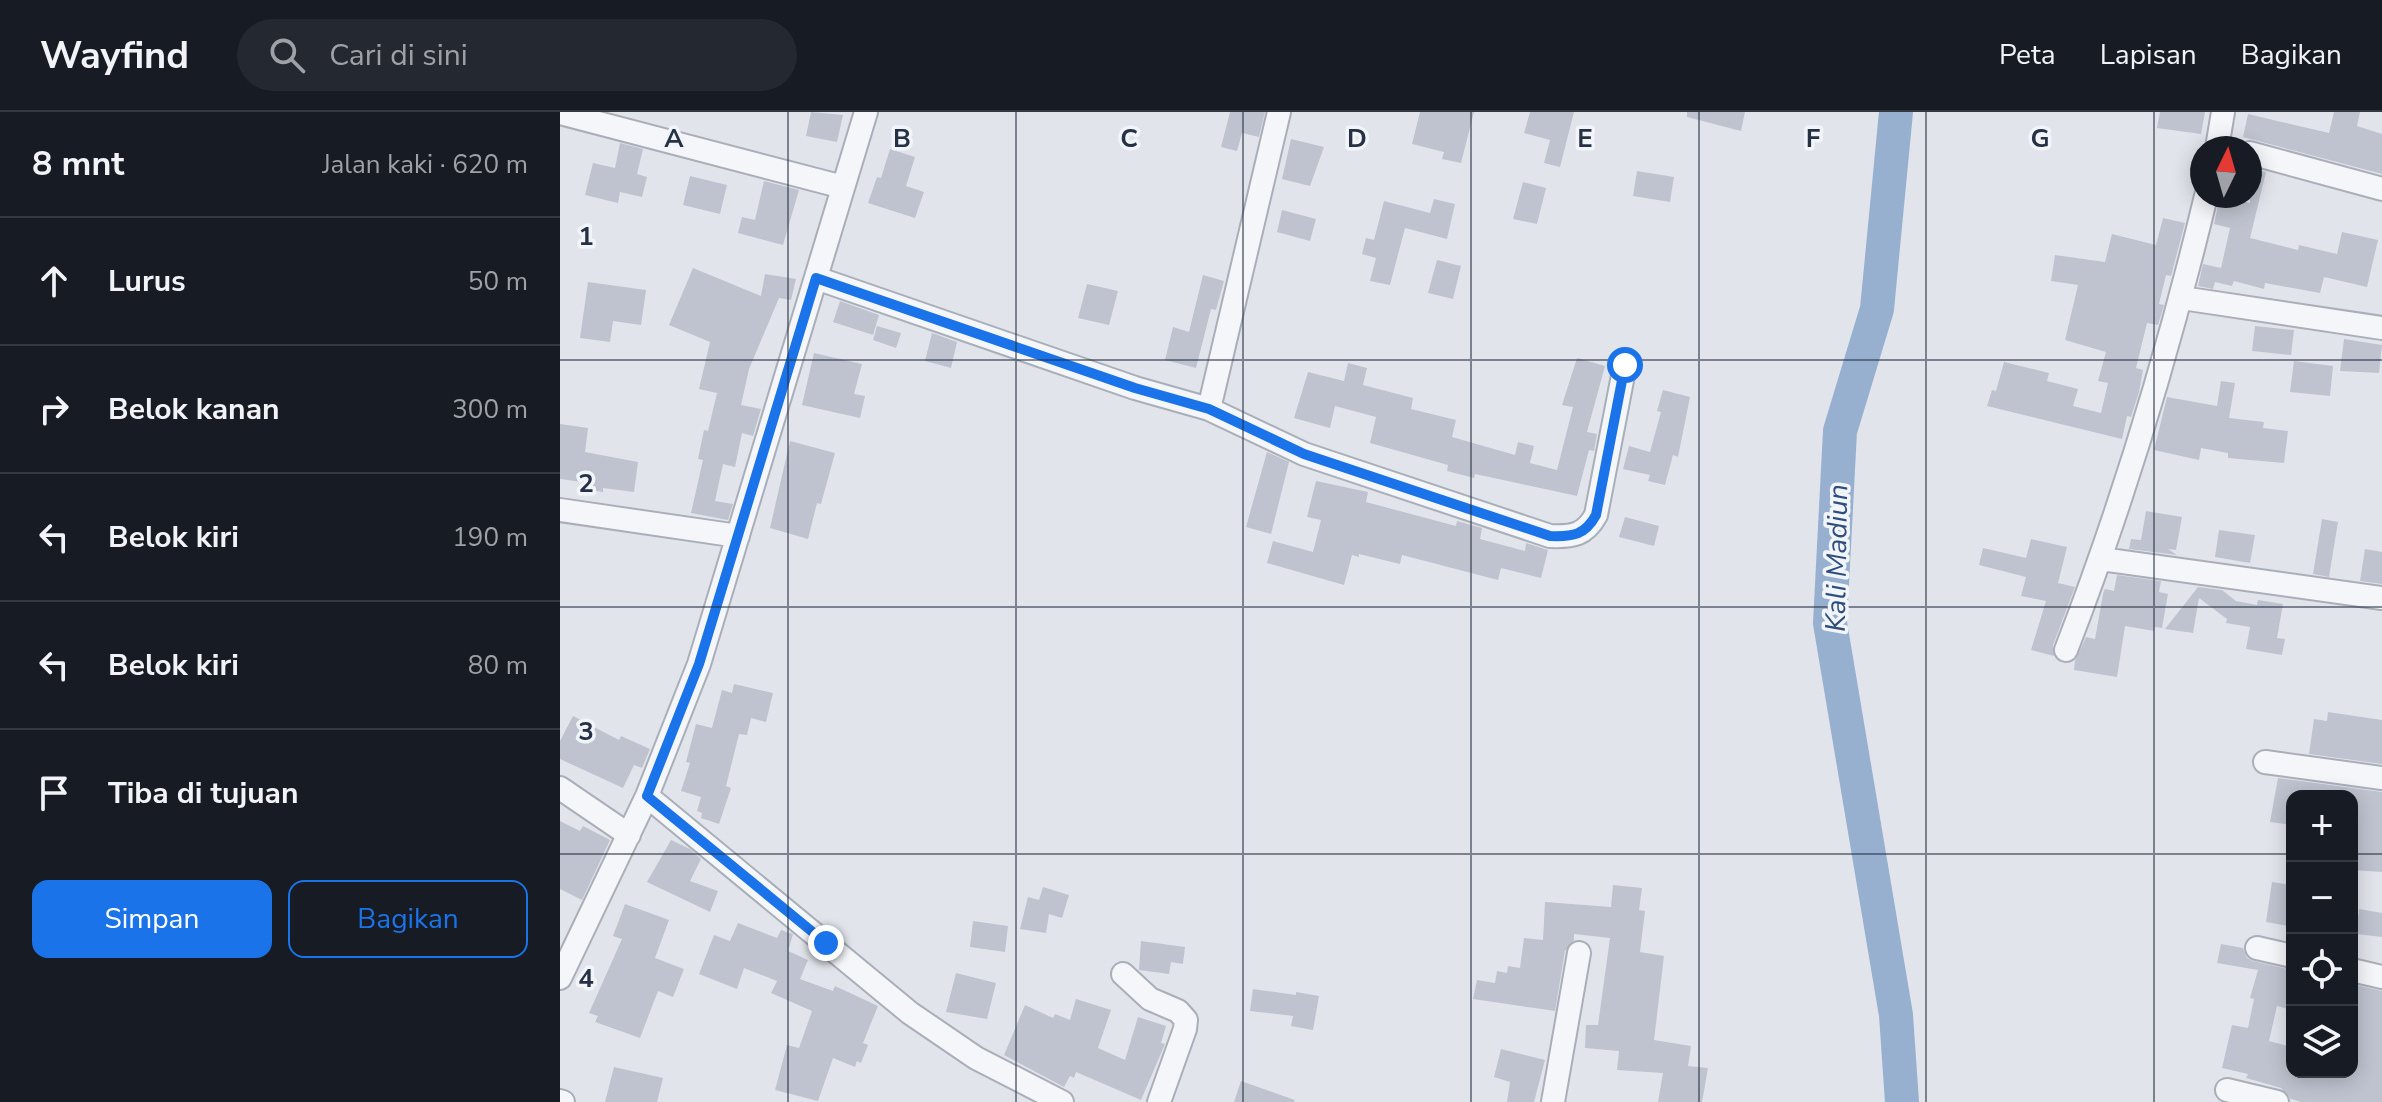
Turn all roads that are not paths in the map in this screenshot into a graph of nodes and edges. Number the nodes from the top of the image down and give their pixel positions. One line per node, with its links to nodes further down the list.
1 (866, 112): 7 (street)
2 (1279, 112): 14 (street)
3 (2223, 112): 5 (street)
4 (560, 113): 7 (street)
5 (2223, 136)
6 (2262, 156): 8 (street)
7 (843, 187): 10 (street)
8 (2382, 189)
9 (2203, 208): 11 (street)
10 (816, 278): 14 (street); 16 (street)
11 (2182, 298): 12 (street); 17 (street)
12 (2382, 328)
13 (1625, 365): 14 (street)
14 (1209, 409)
15 (560, 510): 16 (street)
16 (738, 536): 23 (street)
17 (2101, 559): 18 (street); 19 (street)
18 (2382, 598)
19 (2066, 650)
20 (2265, 762): 21 (street)
21 (2382, 778)
22 (560, 788): 24 (street)
23 (647, 796): 24 (street); 33 (street)
24 (629, 835): 31 (street)
25 (2257, 948): 27 (street)
26 (1579, 953): 35 (street)
27 (2286, 955)
28 (2358, 971): 30 (street)
29 (1123, 974): 34 (street)
30 (2382, 977)
31 (560, 978)
32 (2227, 1090): 36 (street)
33 (1062, 1102)
34 (1159, 1102)
35 (1553, 1102)
36 (2277, 1102)

